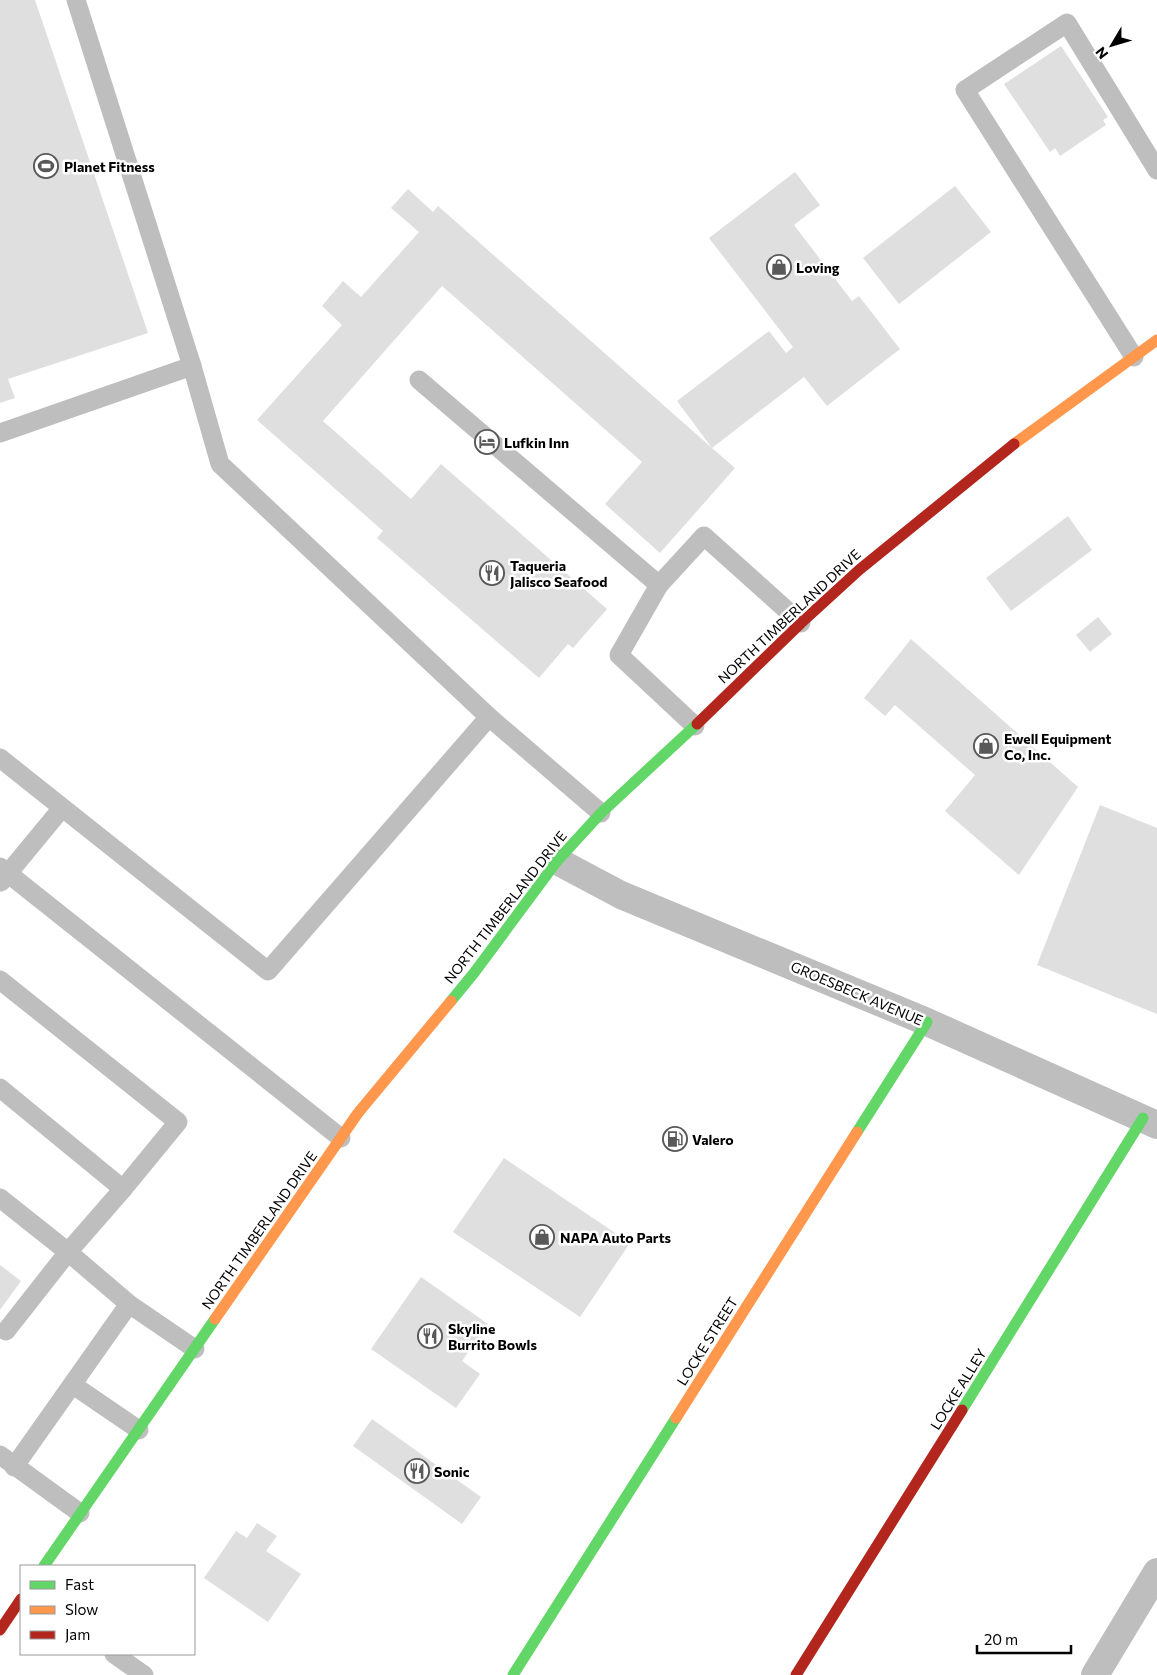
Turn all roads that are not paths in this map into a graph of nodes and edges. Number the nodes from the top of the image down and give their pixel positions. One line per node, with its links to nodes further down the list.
1 (76, 0): 5 (lane)
2 (1157, 170): 4 (lane)
3 (1157, 340): 4 (main road, NORTH TIMBERLAND DRIVE)
4 (1134, 357): 9 (main road, NORTH TIMBERLAND DRIVE)
5 (192, 366): 7 (lane); 10 (lane)
6 (419, 380): 8 (lane)
7 (0, 433)
8 (659, 585): 9 (lane); 11 (lane)
9 (800, 623): 11 (main road, NORTH TIMBERLAND DRIVE)
10 (489, 717): 13 (lane); 14 (lane)
11 (695, 726): 14 (main road, NORTH TIMBERLAND DRIVE)
12 (0, 758): 13 (lane)
13 (62, 808): 16 (lane)
14 (601, 813): 15 (main road, NORTH TIMBERLAND DRIVE)
15 (557, 861): 18 (street, GROESBECK AVENUE); 21 (main road, NORTH TIMBERLAND DRIVE)
16 (3, 874): 21 (lane)
17 (0, 980): 22 (lane)
18 (927, 1022): 20 (street, GROESBECK AVENUE); 38 (main road, LOCKE STREET)
19 (0, 1088): 22 (lane)
20 (1150, 1122): 39 (main road, LOCKE ALLEY)
21 (341, 1138): 27 (main road, NORTH TIMBERLAND DRIVE)
22 (123, 1188): 24 (lane)
23 (0, 1198): 24 (lane)
24 (68, 1252): 25 (lane); 26 (lane)
25 (129, 1304): 27 (lane); 28 (lane)
26 (6, 1331)
27 (194, 1349): 29 (main road, NORTH TIMBERLAND DRIVE)
28 (73, 1385): 29 (lane); 30 (lane)
29 (138, 1430): 31 (main road, NORTH TIMBERLAND DRIVE)
30 (7, 1461): 31 (lane)
31 (80, 1513): 32 (main road, NORTH TIMBERLAND DRIVE)
32 (45, 1565)
33 (1157, 1572): 40 (street)
34 (20, 1600): 35 (main road)
35 (0, 1630)
36 (115, 1655): 37 (lane)
37 (144, 1675)
38 (513, 1675)
39 (796, 1675)
40 (1094, 1675)

